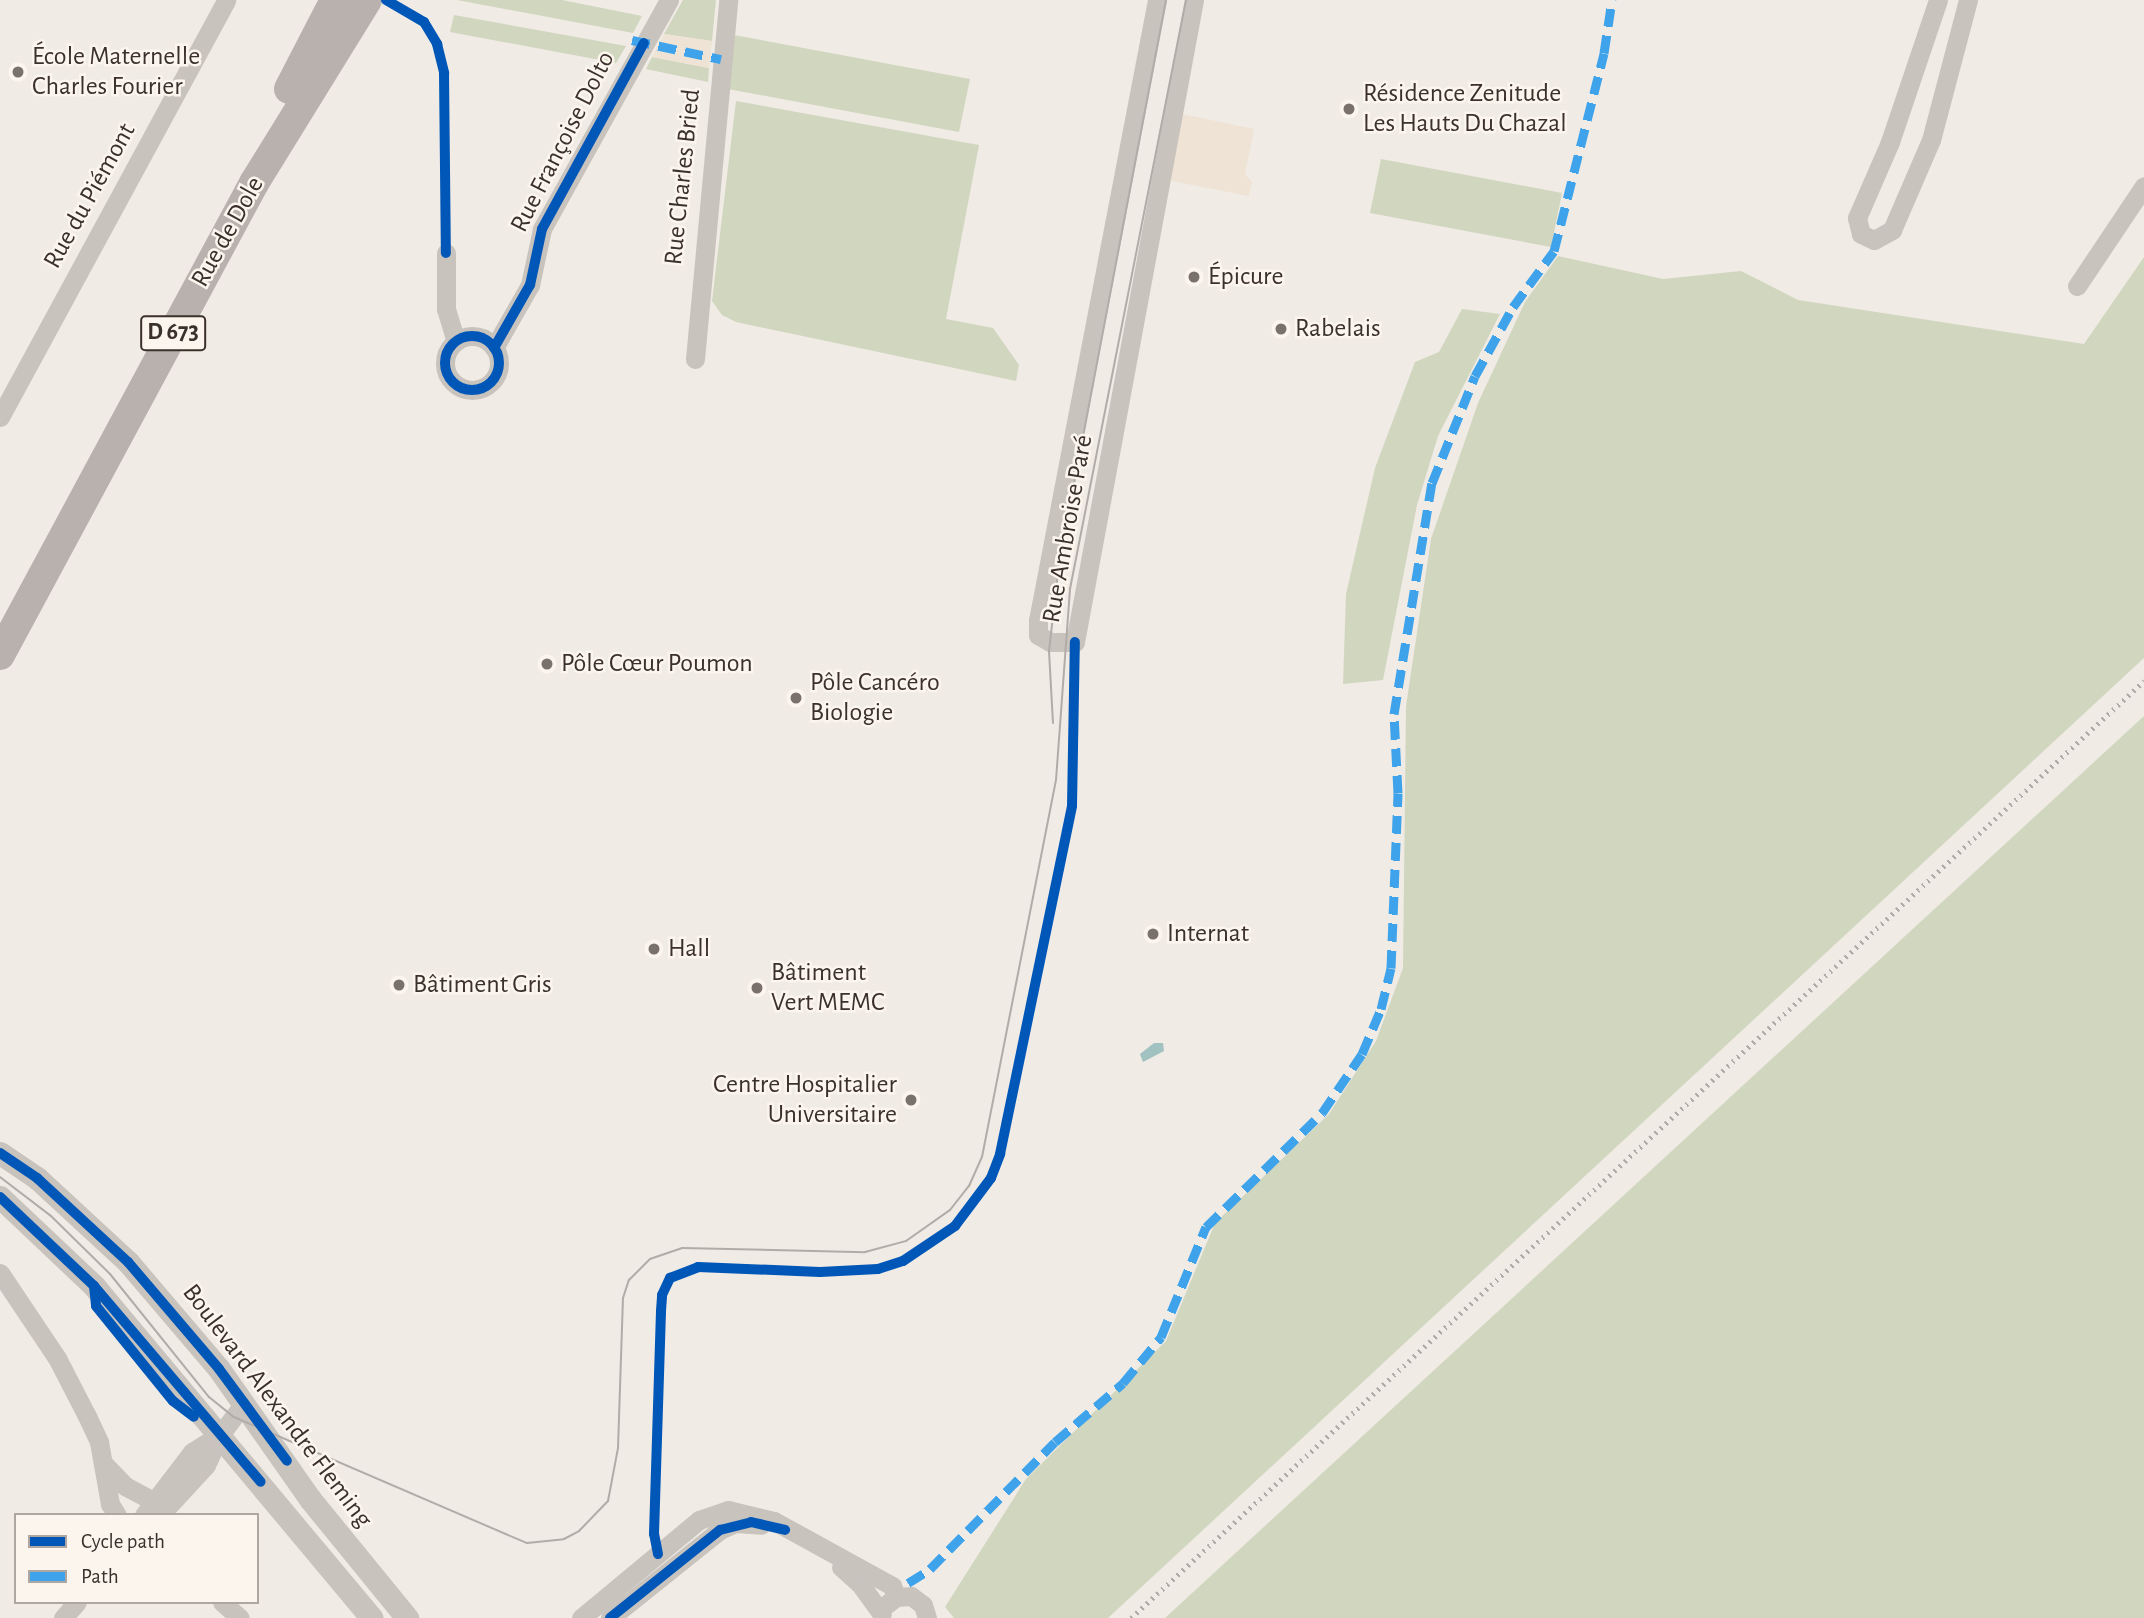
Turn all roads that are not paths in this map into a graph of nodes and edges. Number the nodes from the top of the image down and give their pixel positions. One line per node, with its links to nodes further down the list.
1 (226, 0): 15 (street, Rue du Piémont)
2 (669, 0): 13 (street, Rue Françoise Dolto)
3 (728, 0): 14 (street, Rue Charles Bried)
4 (1157, 0): 5 (street, Rue Ambroise Paré)
5 (1194, 0)
6 (1938, 0): 7 (street)
7 (1968, 0)
8 (347, 7): 16 (main road, Rue de Dole / D 673); 17 (main road, Rue de Dole / D 673)
9 (2144, 186): 11 (street)
10 (446, 253): 12 (street)
11 (2077, 286)
12 (456, 341): 13 (street); 13 (street)
13 (494, 348)
14 (695, 359)
15 (0, 417)
16 (0, 622)
17 (0, 655)
18 (0, 1141): 20 (street)
19 (0, 1153): 20 (street, Boulevard Alexandre Fleming)
20 (37, 1178): 23 (street, Boulevard Alexandre Fleming)
21 (0, 1197): 24 (street)
22 (0, 1273): 25 (street)
23 (243, 1404): 24 (street); 39 (street, Boulevard Alexandre Fleming)
24 (220, 1435): 26 (street); 38 (street)
25 (105, 1465): 26 (street); 27 (street)
26 (152, 1510)
27 (116, 1513)
28 (785, 1530): 29 (street); 30 (street); 31 (street)
29 (825, 1552): 32 (street); 35 (street)
30 (658, 1554): 31 (street); 40 (street)
31 (657, 1580): 41 (street)
32 (896, 1597): 35 (street); 42 (street)
33 (75, 1604): 36 (street)
34 (224, 1604): 37 (street)
35 (882, 1616)
36 (63, 1618)
37 (240, 1618)
38 (372, 1618)
39 (407, 1618)
40 (581, 1618)
41 (610, 1618)
42 (927, 1618)

